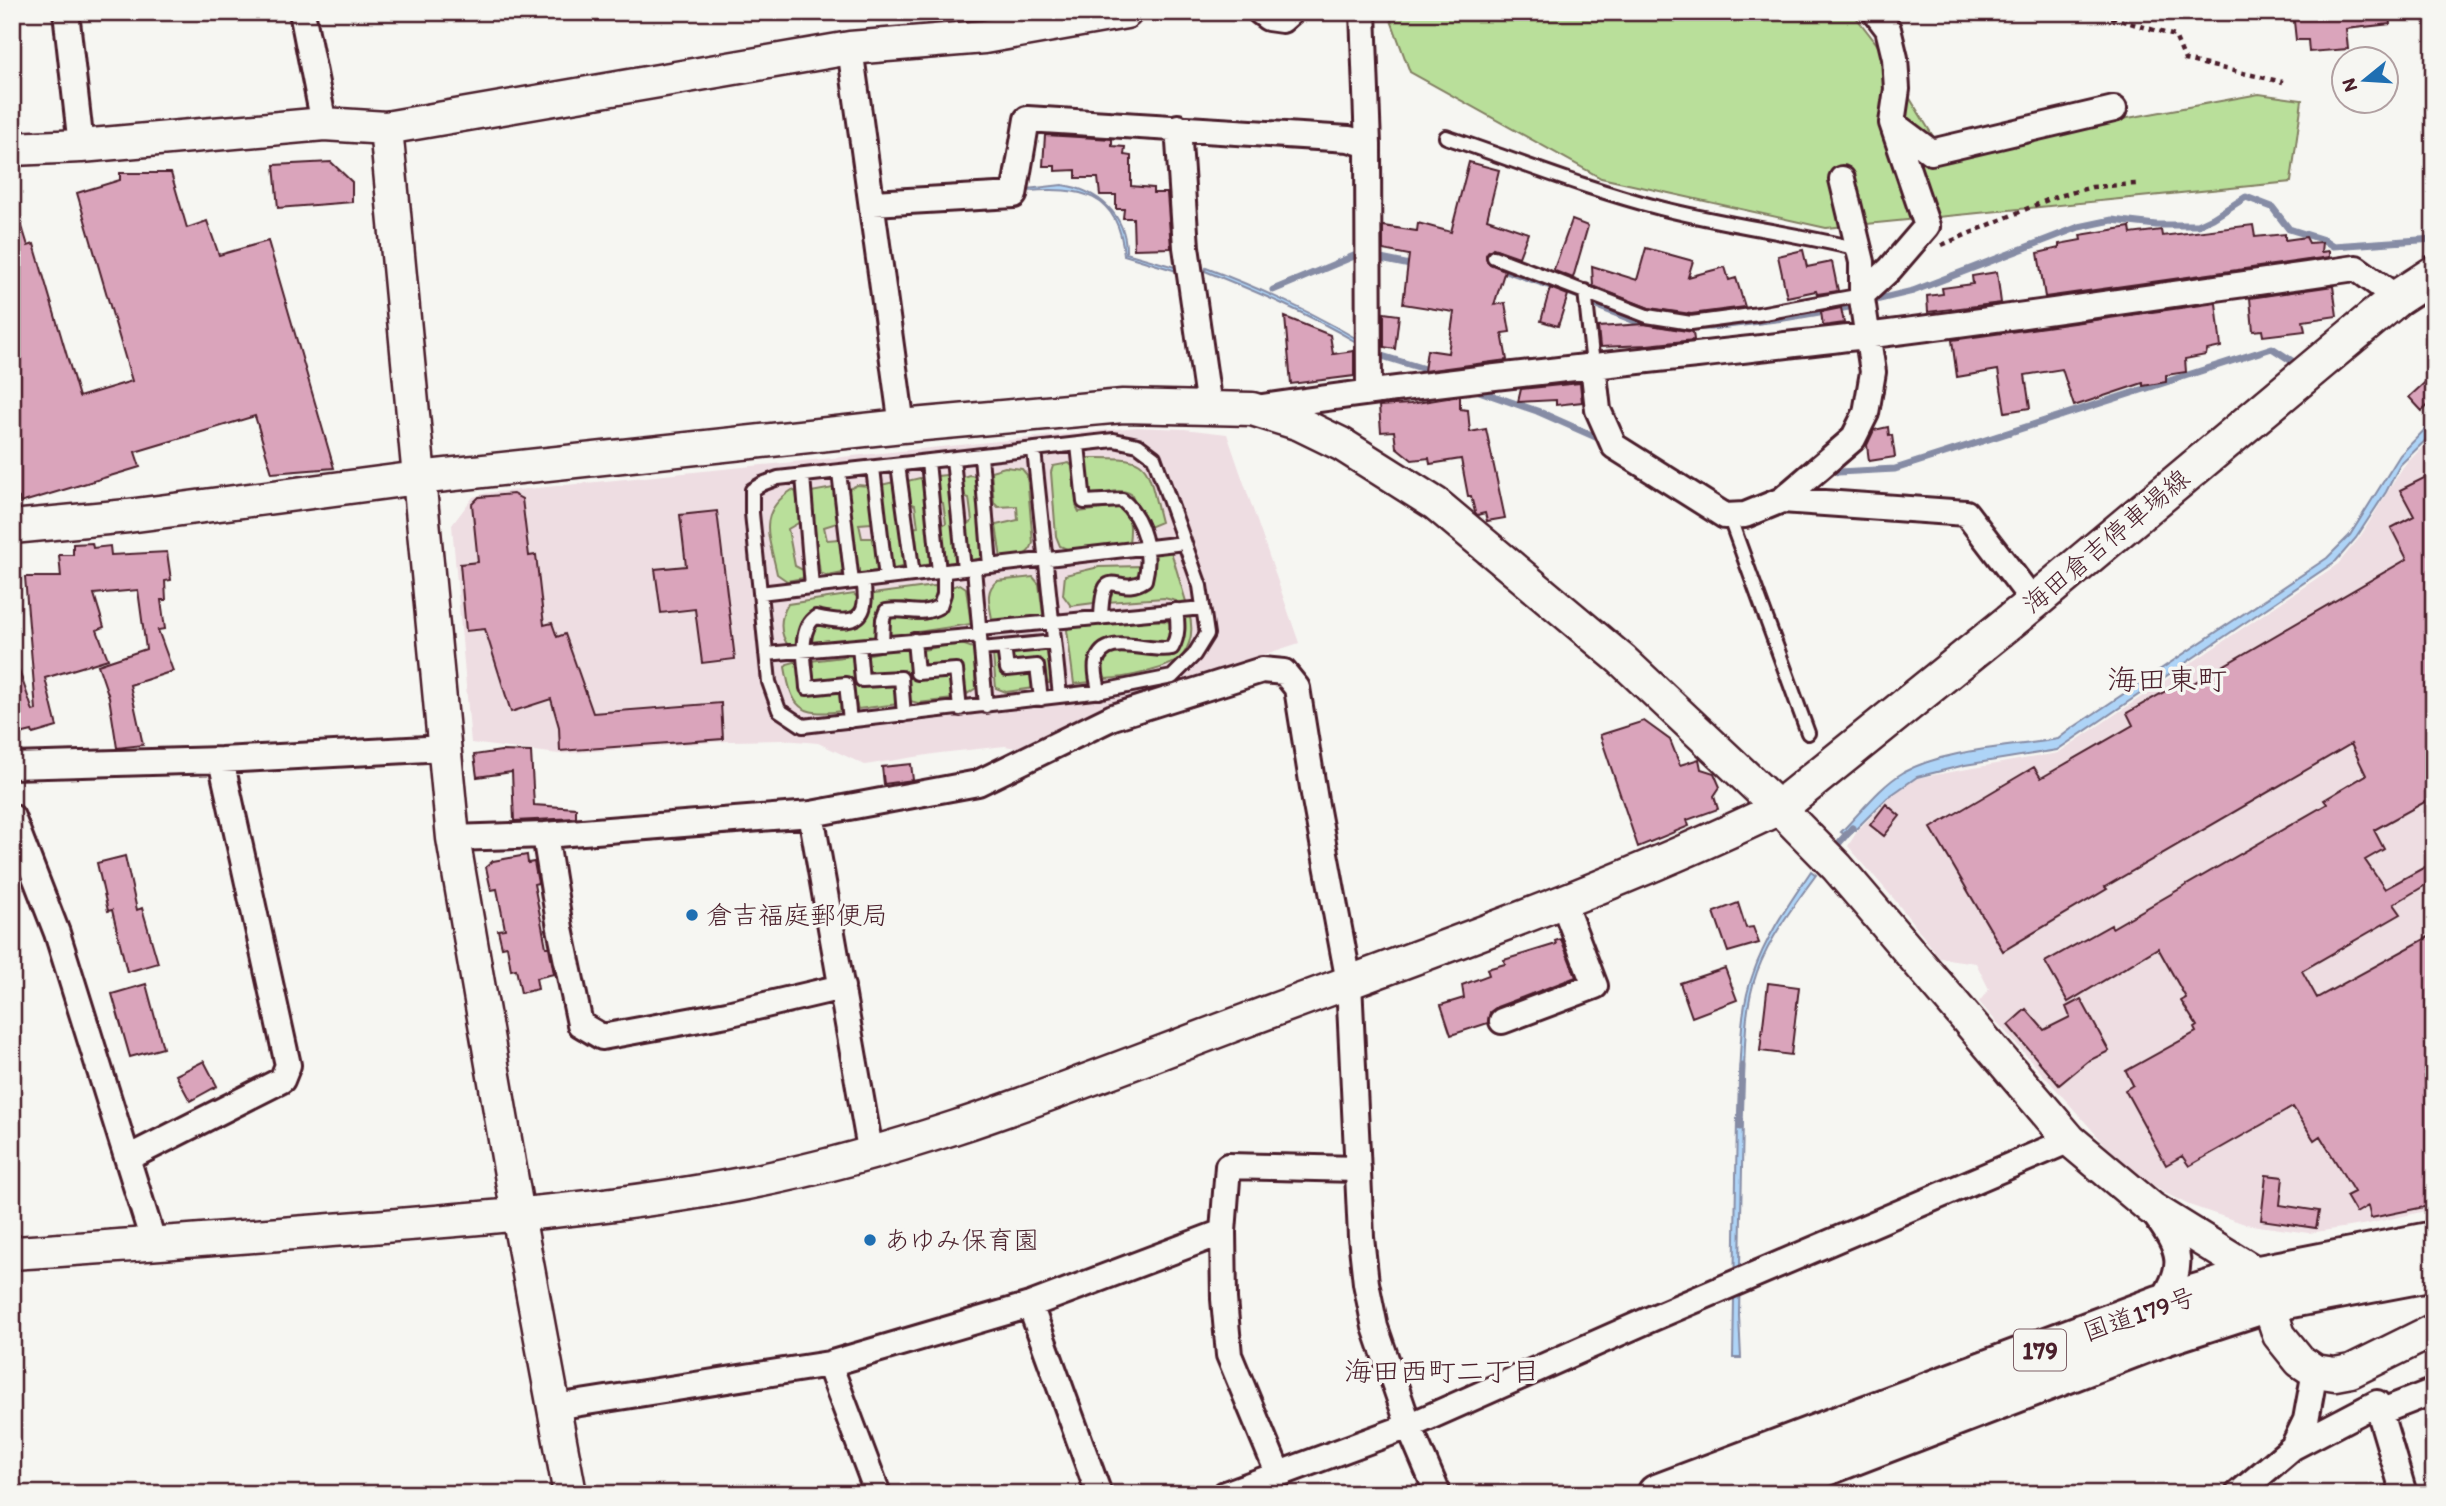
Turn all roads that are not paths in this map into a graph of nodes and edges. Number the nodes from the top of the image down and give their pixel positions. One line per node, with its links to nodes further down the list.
1 (66, 12): 16 (street)
2 (302, 12): 11 (street)
3 (1126, 12): 8 (street)
4 (1260, 12): 5 (street)
5 (1291, 12)
6 (1363, 12): 15 (street)
7 (1875, 12): 10 (street)
8 (850, 48): 13 (street); 19 (street)
9 (2114, 109): 10 (street)
10 (1892, 123): 24 (street)
11 (324, 124): 13 (street); 16 (street)
12 (1178, 127): 15 (street); 19 (street); 29 (street)
13 (386, 128): 41 (street)
14 (1446, 137): 20 (lane)
15 (1368, 145): 28 (street)
16 (81, 146): 17 (street)
17 (12, 149)
18 (1842, 179): 20 (street)
19 (873, 203): 31 (street)
20 (1859, 249): 24 (street)
21 (1494, 257): 23 (lane)
22 (2434, 274): 25 (main road, 海田倉吉停車場線)
23 (1585, 291): 24 (lane); 27 (lane)
24 (1862, 295): 26 (street)
25 (2397, 298): 26 (street); 56 (main road, 海田倉吉停車場線)
26 (1866, 336): 27 (street); 42 (street)
27 (1593, 365): 28 (street); 43 (street)
28 (1369, 392): 30 (street)
29 (1209, 407): 30 (street); 31 (street)
30 (1252, 409): 81 (street)
31 (902, 426): 41 (street)
32 (1078, 444): 33 (lane); 45 (lane); 46 (lane)
33 (1034, 450): 34 (lane); 47 (lane)
34 (981, 456): 35 (lane); 48 (lane)
35 (953, 459): 36 (lane); 49 (lane)
36 (928, 462): 37 (lane); 50 (lane)
37 (898, 465): 38 (lane); 51 (lane)
38 (873, 468): 39 (lane); 52 (lane)
39 (839, 472): 40 (lane); 53 (lane)
40 (803, 476): 54 (lane); 55 (lane)
41 (418, 478): 44 (street); 78 (street)
42 (1782, 500): 43 (street); 56 (street)
43 (1729, 516): 77 (lane)
44 (12, 527)
45 (1184, 543): 46 (lane); 57 (lane)
46 (1148, 548): 47 (lane); 59 (lane)
47 (1045, 559): 48 (lane); 60 (lane)
48 (990, 566): 49 (lane)
49 (969, 568): 50 (lane); 61 (lane)
50 (942, 572): 51 (lane); 64 (lane)
51 (914, 575): 52 (lane)
52 (886, 578): 53 (lane)
53 (858, 581): 54 (lane); 68 (lane)
54 (812, 587): 55 (lane)
55 (760, 593): 69 (lane)
56 (2034, 602): 81 (main road, 海田倉吉停車場線)
57 (1203, 608): 58 (lane); 70 (lane)
58 (1176, 610): 59 (lane); 70 (lane)
59 (1101, 618): 60 (lane)
60 (1052, 623): 61 (lane); 63 (lane)
61 (980, 632): 62 (lane); 67 (lane)
62 (914, 640): 64 (lane); 74 (lane)
63 (1054, 642): 66 (lane); 71 (lane)
64 (882, 643): 65 (lane)
65 (859, 646): 68 (lane); 75 (lane)
66 (1004, 647): 67 (lane); 72 (lane)
67 (981, 649): 73 (lane)
68 (804, 651): 69 (lane); 76 (lane)
69 (766, 654): 76 (lane)
70 (1098, 692): 71 (lane)
71 (1060, 696): 72 (lane)
72 (1041, 699): 73 (lane)
73 (986, 706): 74 (lane)
74 (960, 709): 75 (lane)
75 (904, 715): 76 (lane)
76 (850, 721)
77 (1808, 733)
78 (445, 748): 79 (street); 85 (street)
79 (221, 760): 80 (street); 92 (street)
80 (12, 765)
81 (1779, 808): 86 (street); 90 (street)
82 (811, 814): 84 (street); 87 (street); 88 (street)
83 (12, 817): 92 (street)
84 (545, 835): 85 (street); 88 (street)
85 (453, 838): 95 (street)
86 (1562, 900): 87 (street); 89 (street)
87 (1349, 982): 91 (street); 93 (street)
88 (842, 987): 91 (street)
89 (1502, 1021)
90 (2070, 1140): 94 (street); 110 (street)
91 (871, 1155): 95 (street)
92 (128, 1158): 98 (street)
93 (1358, 1168): 96 (street); 110 (street)
94 (2151, 1208): 101 (street); 103 (street)
95 (518, 1215): 98 (street); 108 (street)
96 (1223, 1232): 102 (street); 112 (street)
97 (2434, 1241): 101 (highway, 国道179号 / 179)
98 (154, 1244): 99 (street)
99 (12, 1254)
100 (2434, 1271): 101 (highway, 国道179号 / 179)
101 (2264, 1289): 103 (highway, 国道179号 / 179); 106 (street); 119 (highway, 国道179号 / 179)
102 (1030, 1305): 105 (street); 115 (street)
103 (2159, 1305): 118 (highway, 国道179号 / 179)
104 (2434, 1330): 106 (street)
105 (828, 1364): 108 (street); 114 (street)
106 (2315, 1371): 111 (street)
107 (2434, 1391): 109 (street)
108 (555, 1407): 113 (street)
109 (2380, 1412): 111 (street); 121 (street)
110 (1409, 1426): 112 (street); 117 (street)
111 (2293, 1447): 120 (street)
112 (1278, 1473): 116 (street)
113 (570, 1494)
114 (878, 1494)
115 (1099, 1494)
116 (1226, 1494)
117 (1438, 1494)
118 (1657, 1494)
119 (1753, 1494)
120 (2238, 1494)
121 (2404, 1494)

